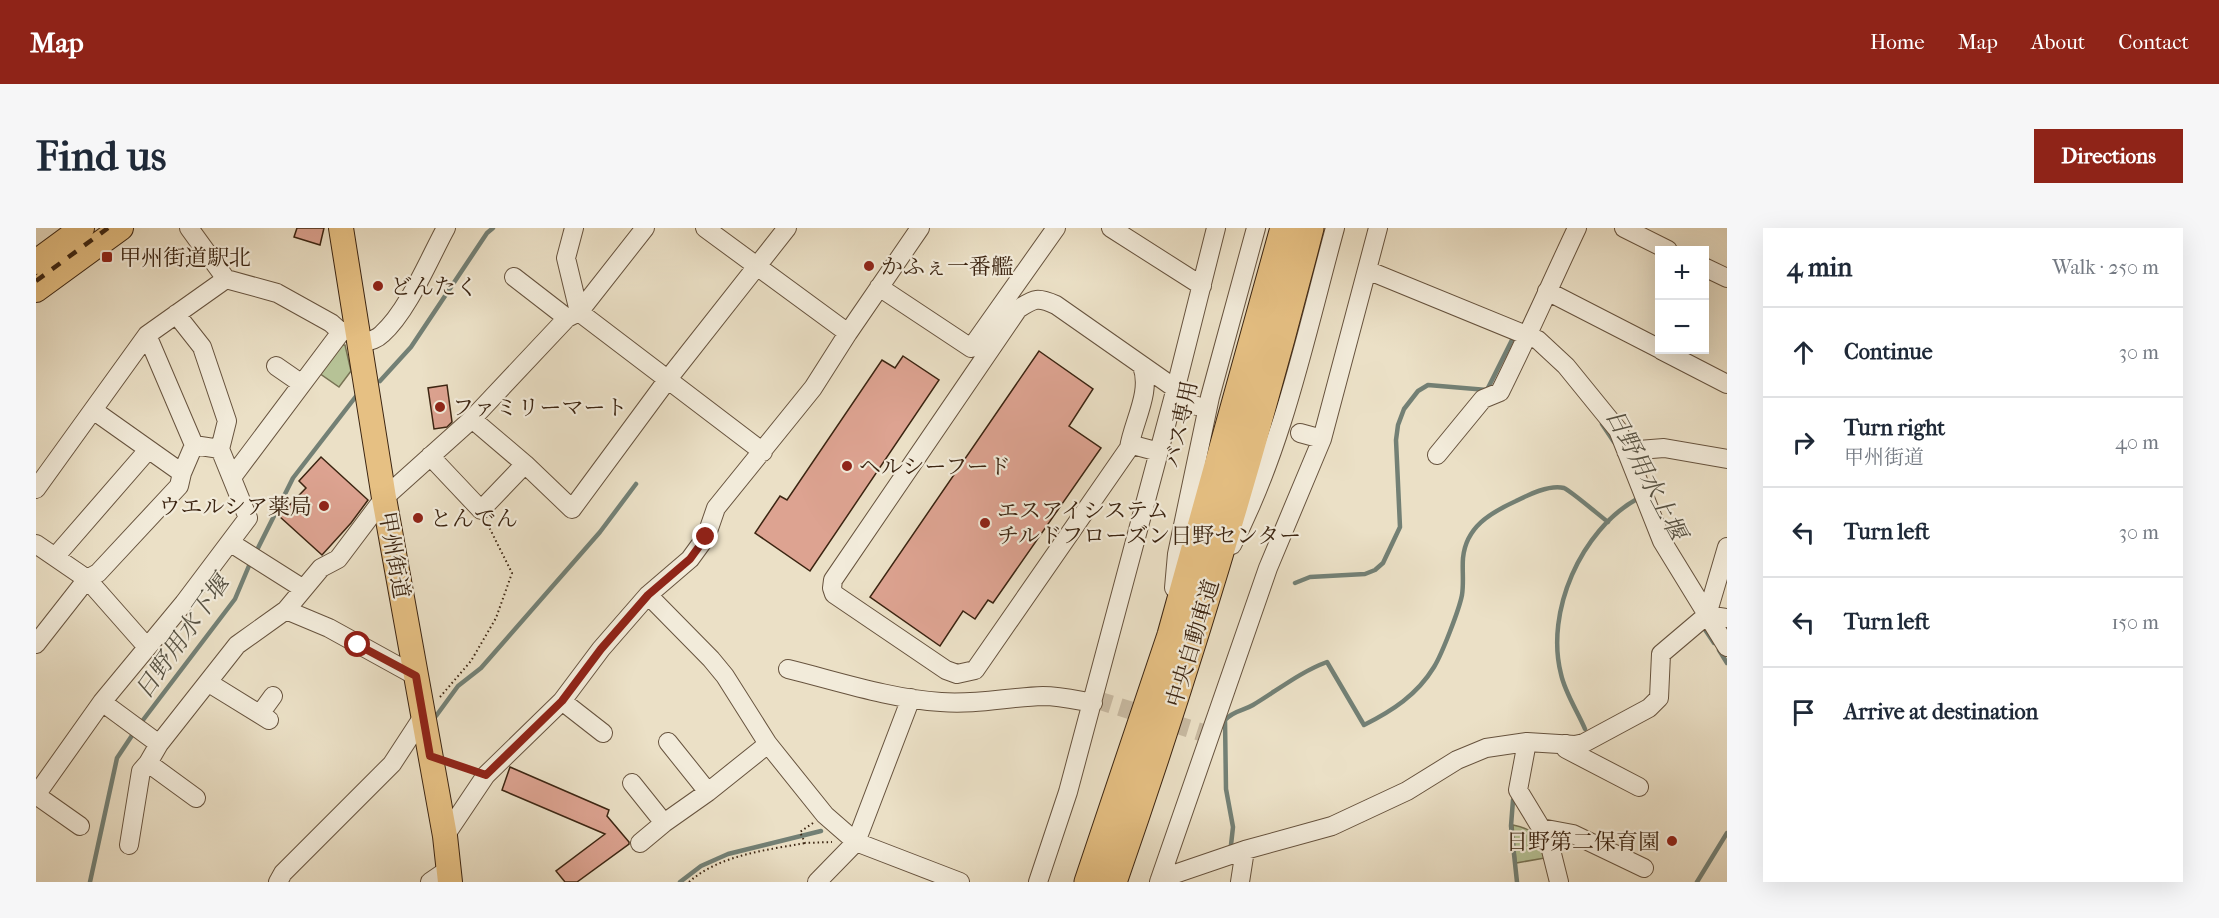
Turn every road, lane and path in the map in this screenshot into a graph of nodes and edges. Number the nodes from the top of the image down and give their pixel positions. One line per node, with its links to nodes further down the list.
1 (82, 228): 22 (main road)
2 (121, 228): 31 (main road)
3 (189, 228): 28 (street)
4 (341, 228): 36 (main road, 甲州街道)
5 (446, 228): 36 (street)
6 (574, 228): 34 (street)
7 (645, 228): 34 (street)
8 (705, 228): 23 (street)
9 (787, 228): 23 (street)
10 (920, 228): 30 (street)
11 (1056, 228): 30 (street)
12 (1111, 228): 29 (street)
13 (1216, 228): 29 (street)
14 (1256, 228): 79 (street, バス専用)
15 (1284, 228): 79 (highway, 中央自動車道)
16 (1310, 228): 74 (highway, 中央自動車道)
17 (1335, 228): 74 (street)
18 (1377, 228): 25 (street)
19 (1577, 228): 32 (street)
20 (1624, 228): 21 (street)
21 (1660, 246)
22 (36, 262)
23 (756, 267): 35 (street); 43 (street)
24 (1709, 269): 27 (street)
25 (1379, 275): 38 (street); 51 (street)
26 (514, 277): 34 (street)
27 (1727, 278)
28 (226, 279): 33 (street); 36 (street)
29 (1202, 286): 46 (street)
30 (879, 287): 35 (street)
31 (36, 290)
32 (1547, 291): 38 (street); 39 (street)
33 (176, 314): 37 (street); 54 (street)
34 (573, 315): 43 (street); 49 (street)
35 (848, 333): 57 (street)
36 (353, 334): 44 (street); 66 (main road, 甲州街道)
37 (147, 335): 48 (street); 52 (street)
38 (1526, 341): 56 (street); 59 (street)
39 (1655, 346)
40 (1670, 354): 45 (street)
41 (276, 366): 44 (street)
42 (1142, 366): 46 (street); 53 (street); 53 (street)
43 (668, 380): 57 (street); 62 (street)
44 (302, 384): 64 (street)
45 (1727, 384)
46 (1175, 394): 47 (street); 58 (street)
47 (1197, 406)
48 (93, 410): 55 (street); 65 (street)
49 (472, 419): 60 (street); 62 (street)
50 (1300, 433): 51 (street)
51 (1322, 439): 117 (street)
52 (194, 445): 54 (street); 63 (street)
53 (1129, 448): 58 (street)
54 (220, 449): 64 (street)
55 (148, 450): 63 (street); 71 (street)
56 (1626, 451): 61 (street); 77 (street)
57 (763, 452): 75 (street)
58 (1159, 452): 90 (street)
59 (1437, 455)
60 (430, 456): 66 (street); 67 (street)
61 (1727, 459)
62 (525, 464): 67 (street)
63 (182, 473): 72 (street)
64 (233, 476): 68 (street)
65 (36, 489)
66 (384, 498): 73 (street); 84 (main road, 甲州街道)
67 (481, 510): 91 (path)
68 (231, 543): 73 (street); 81 (street)
69 (36, 544): 71 (street)
70 (1727, 548): 77 (street)
71 (54, 556): 72 (street)
72 (87, 579): 80 (street); 81 (street)
73 (302, 588): 76 (street)
74 (1208, 590): 124 (highway, 中央自動車道)
75 (648, 595): 88 (street); 96 (street)
76 (286, 610): 84 (street); 85 (street)
77 (1702, 618): 78 (street); 82 (street); 97 (street)
78 (1727, 618)
79 (1171, 635): 123 (highway, 中央自動車道)
80 (36, 644)
81 (147, 647): 89 (street)
82 (1727, 647)
83 (788, 669): 87 (street)
84 (416, 676): 91 (main road, 甲州街道)
85 (209, 683): 86 (street); 95 (street)
86 (273, 696)
87 (911, 698): 90 (street); 111 (street)
88 (562, 701): 92 (street); 100 (street)
89 (102, 702): 95 (street); 106 (street)
90 (1093, 703): 122 (street)
91 (424, 716): 98 (main road, 甲州街道); 118 (street)
92 (603, 733)
93 (668, 742): 103 (street)
94 (1527, 742): 97 (street); 107 (street); 114 (street)
95 (159, 744): 99 (street)
96 (768, 744): 103 (street); 111 (street)
97 (1566, 744): 102 (street)
98 (430, 756): 100 (path); 109 (main road, 甲州街道)
99 (148, 763): 104 (street); 113 (street)
100 (486, 775): 109 (street)
101 (632, 783): 105 (street)
102 (1639, 787)
103 (708, 792): 105 (street)
104 (196, 798)
105 (664, 823): 112 (street)
106 (80, 826)
107 (1541, 828): 115 (street); 126 (street)
108 (801, 834): 110 (path)
109 (445, 836): 116 (main road, 甲州街道)
110 (805, 841): 111 (path); 119 (path)
111 (856, 842): 120 (street); 121 (street)
112 (640, 843)
113 (129, 845)
114 (1245, 850): 117 (street); 125 (street)
115 (1644, 868)
116 (443, 878)
117 (1160, 881)
118 (278, 882)
119 (689, 882)
120 (817, 882)
121 (960, 882)
122 (1038, 882)
123 (1088, 882)
124 (1113, 882)
125 (1240, 882)
126 (1559, 882)

